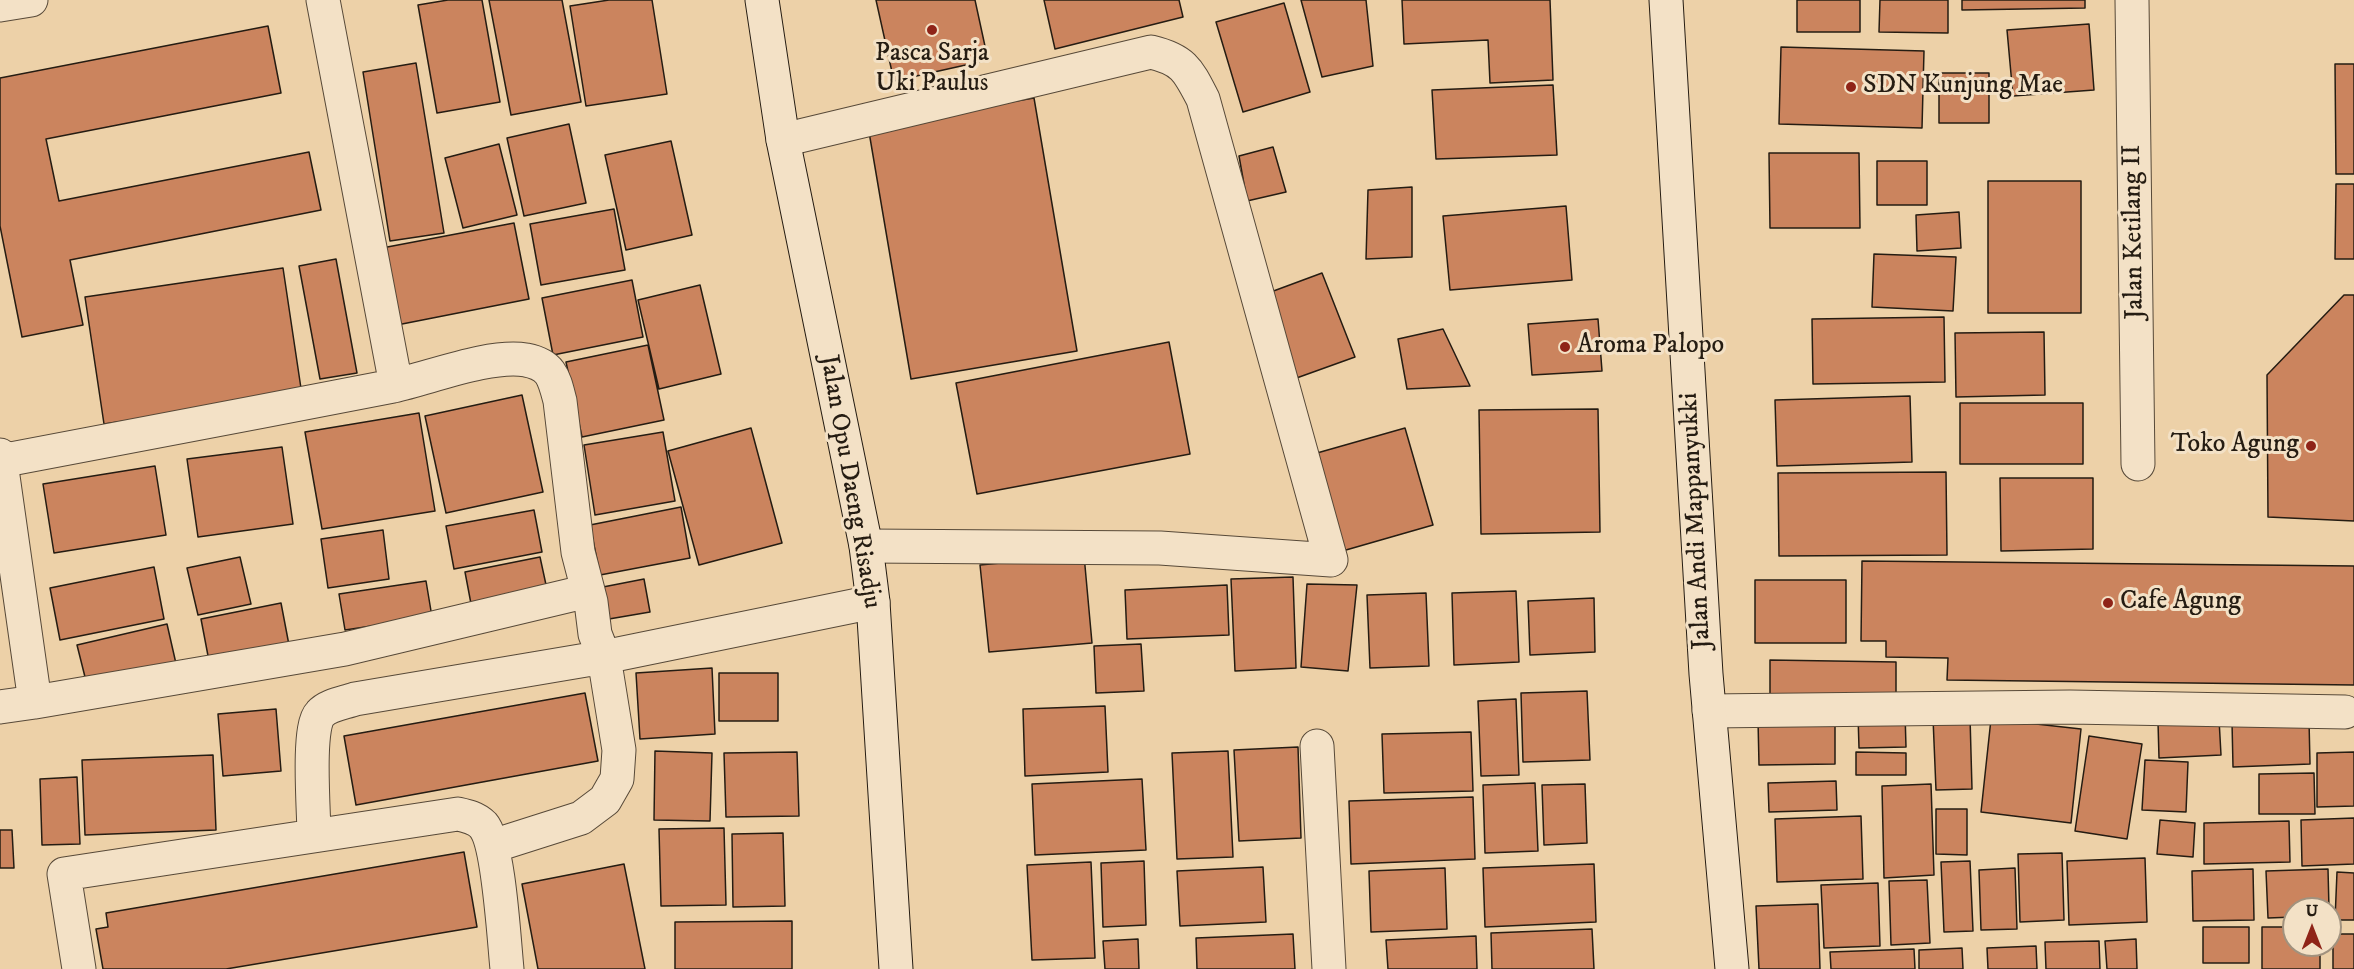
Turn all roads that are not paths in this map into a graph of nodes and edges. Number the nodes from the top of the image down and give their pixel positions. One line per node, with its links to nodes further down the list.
1 (31, 0): 6 (street)
2 (323, 0): 8 (street)
3 (762, 0): 7 (street, Jalan Opu Daeng Risadju)
4 (1666, 0): 19 (street, Jalan Andi Mappanyukki)
5 (2132, 0): 10 (street, Jalan Ketilang II)
6 (0, 5)
7 (783, 140): 11 (street, Jalan Opu Daeng Risadju); 11 (street)
8 (396, 385): 9 (street); 12 (street)
9 (0, 459): 17 (street)
10 (2138, 464)
11 (866, 546): 13 (street, Jalan Opu Daeng Risadju)
12 (589, 597): 14 (street); 15 (street)
13 (873, 602): 14 (street); 26 (street, Jalan Opu Daeng Risadju)
14 (600, 645): 16 (street); 23 (street)
15 (346, 651): 16 (street); 17 (street)
16 (354, 695): 22 (street)
17 (35, 702): 18 (street)
18 (0, 707)
19 (1709, 711): 20 (street); 28 (street, Jalan Andi Mappanyukki)
20 (2345, 712)
21 (1317, 746): 27 (street)
22 (314, 835): 23 (street); 24 (street)
23 (493, 846): 25 (street)
24 (79, 969)
25 (507, 969)
26 (896, 969)
27 (1329, 969)
28 (1732, 969)

